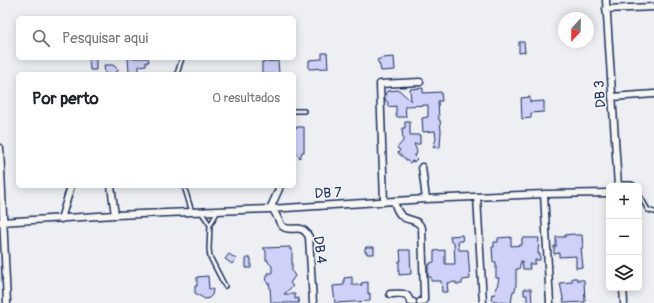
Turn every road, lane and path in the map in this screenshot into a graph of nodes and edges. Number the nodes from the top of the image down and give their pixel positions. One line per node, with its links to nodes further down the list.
1 (606, 0): 3 (street, DB 3)
2 (654, 7): 3 (street)
3 (606, 9): 8 (street, DB 3)
4 (181, 60): 5 (lane)
5 (178, 72)
6 (420, 82): 24 (street)
7 (654, 94): 8 (street)
8 (612, 97): 13 (street, DB 3)
9 (296, 111): 10 (lane)
10 (304, 111)
11 (0, 148): 34 (street)
12 (422, 167): 21 (street)
13 (618, 183)
14 (70, 188): 32 (street)
15 (111, 188): 31 (street)
16 (185, 188): 27 (lane)
17 (279, 188): 26 (street)
18 (606, 193): 19 (street, DB 7)
19 (544, 194): 20 (street, DB 7); 44 (street)
20 (477, 197): 21 (street, DB 7); 43 (street)
21 (426, 199): 23 (street, DB 7)
22 (642, 199): 30 (lane)
23 (394, 201): 24 (street, DB 7); 42 (street)
24 (384, 202): 25 (street, DB 7)
25 (286, 207): 26 (street, DB 7); 33 (street)
26 (272, 209): 29 (street, DB 7); 33 (street, DB 4)
27 (192, 212): 28 (street, DB 7); 31 (street, DB 7)
28 (202, 212): 29 (street, DB 7); 35 (lane)
29 (218, 212): 35 (lane)
30 (654, 212)
31 (115, 216): 32 (street, DB 7)
32 (61, 219): 34 (street, DB 7)
33 (280, 220): 40 (street, DB 4)
34 (2, 222): 39 (street)
35 (210, 225): 36 (lane)
36 (225, 286)
37 (623, 291): 45 (street)
38 (390, 294): 41 (street)
39 (7, 303)
40 (313, 303)
41 (413, 303): 42 (street)
42 (420, 303)
43 (483, 303)
44 (550, 303)
45 (624, 303)

